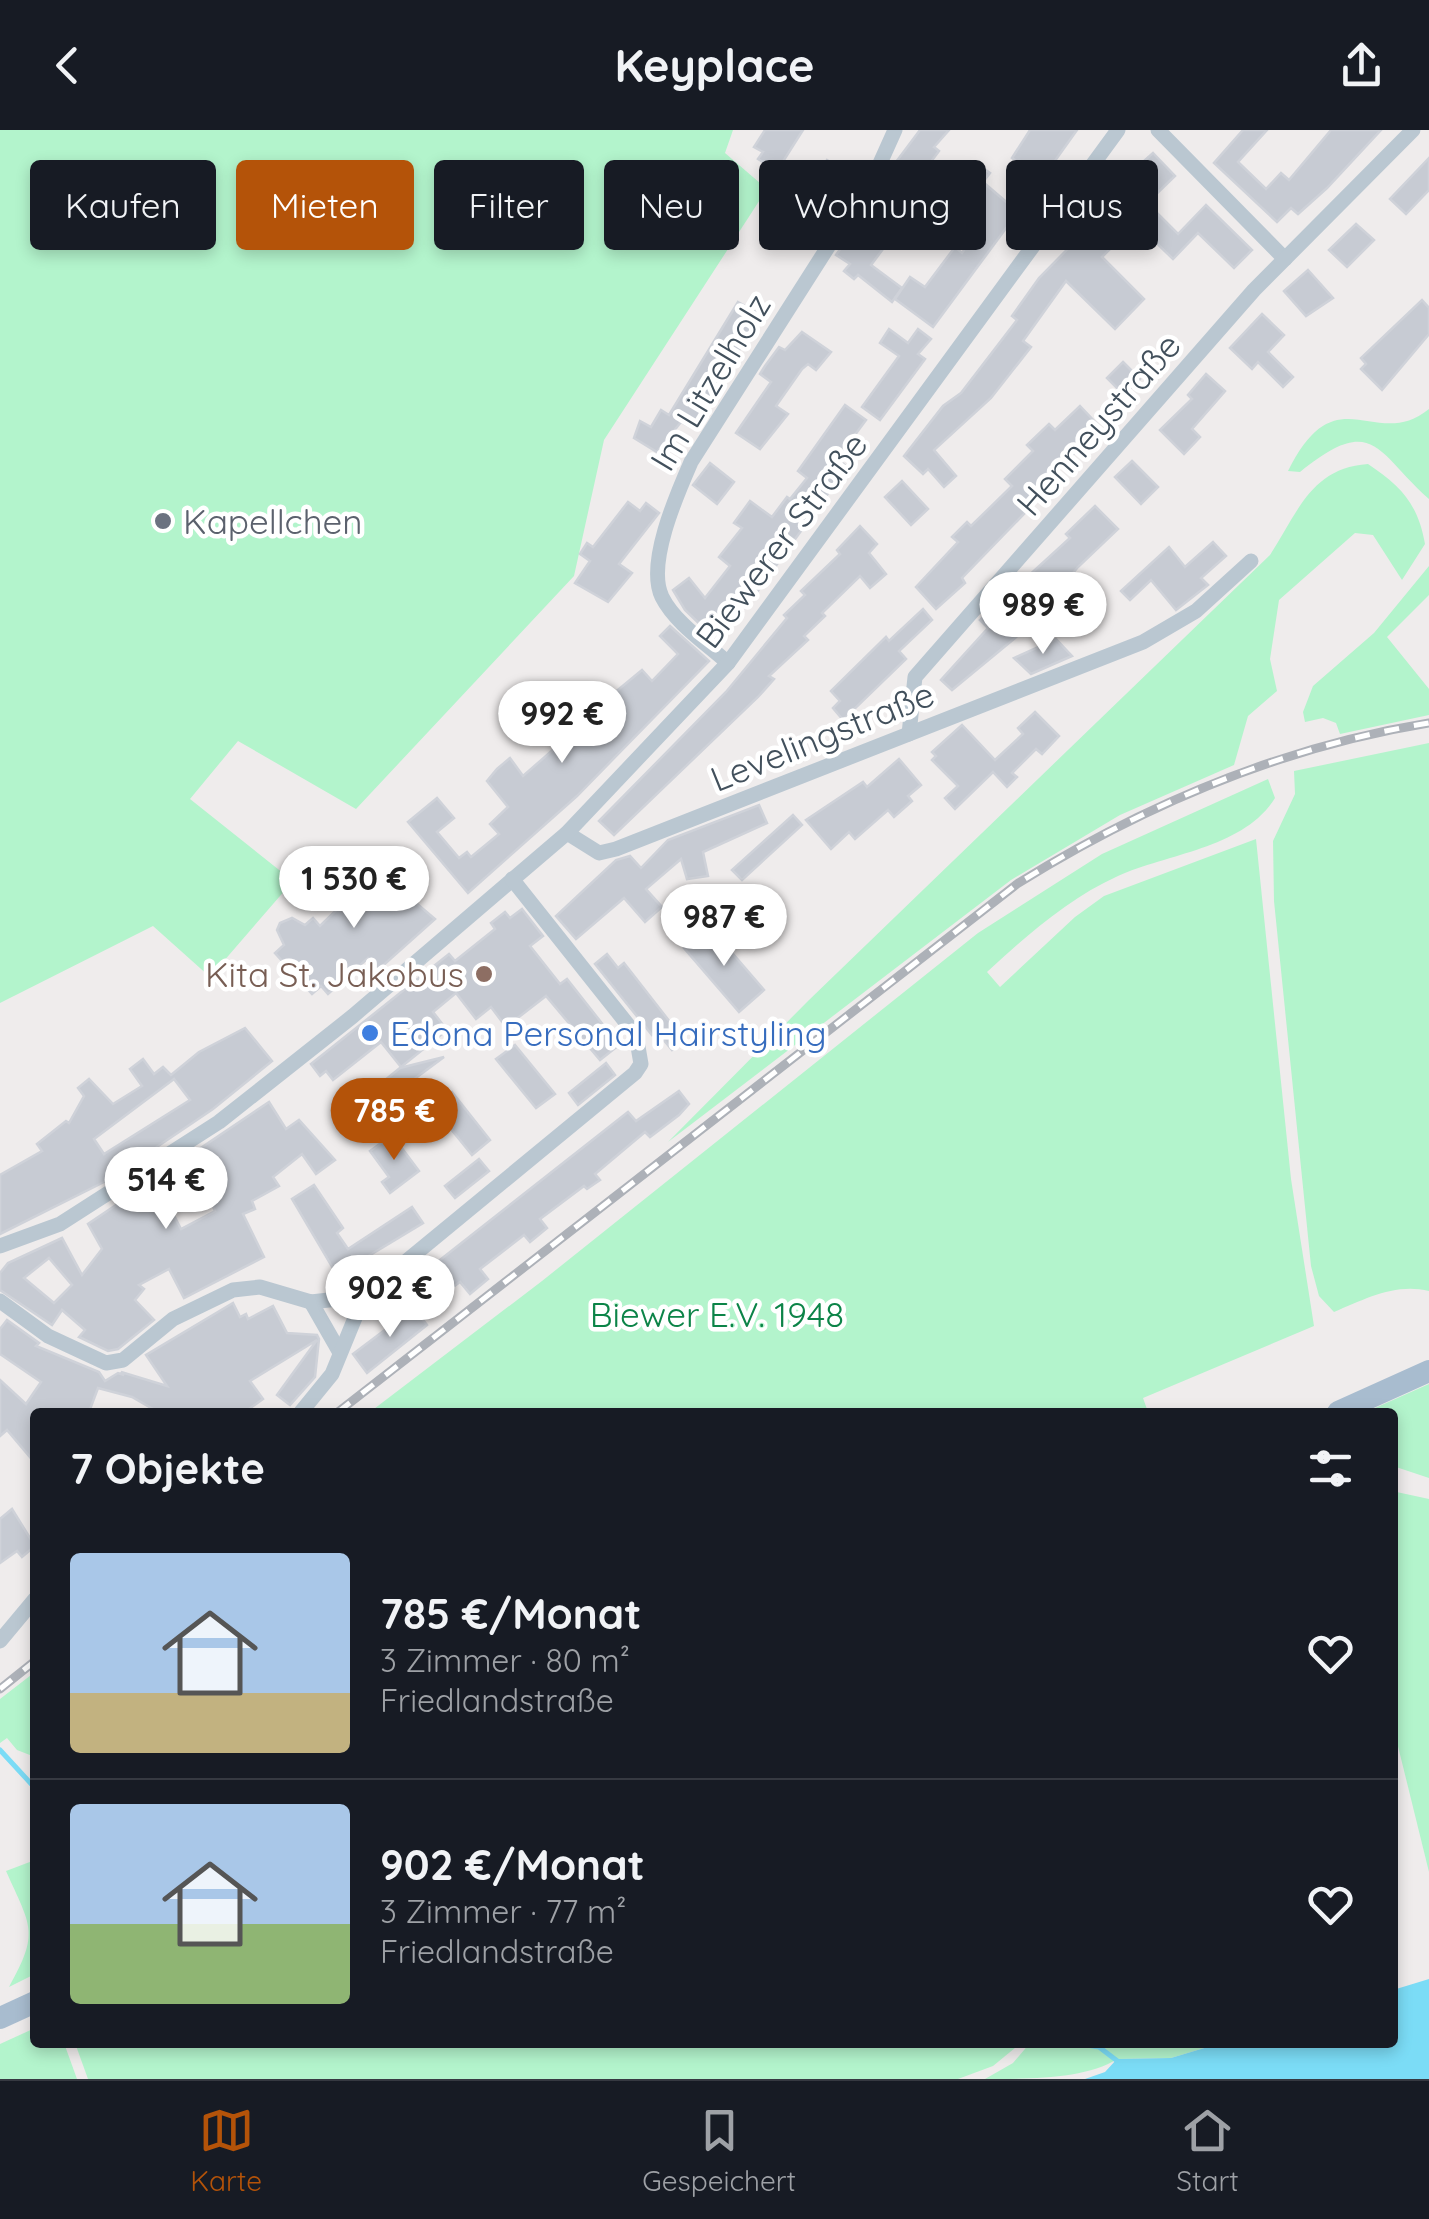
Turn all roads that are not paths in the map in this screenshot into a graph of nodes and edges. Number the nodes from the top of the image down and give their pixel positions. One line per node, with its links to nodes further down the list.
1 (895, 130): 7 (street, Im Litzelholz)
2 (1118, 130): 7 (street, Biewerer Straße)
3 (1158, 130): 5 (street)
4 (1412, 130): 5 (street, Henneystraße)
5 (1285, 259): 8 (street, Henneystraße)
6 (1251, 561): 8 (street, Levelingstraße)
7 (728, 663): 9 (street, Biewerer Straße)
8 (908, 734): 9 (street, Levelingstraße)
9 (567, 833): 10 (street, Biewerer Straße)
10 (512, 878): 11 (street, Biewerer Straße); 12 (street)
11 (0, 1246)
12 (364, 1296): 14 (street); 15 (street)
13 (0, 1301): 14 (street)
14 (311, 1302): 15 (street)
15 (339, 1351): 17 (street)
16 (1429, 1372): 18 (main road)
17 (304, 1408)
18 (1347, 1408)
19 (30, 1605): 20 (street)
20 (0, 1641)
21 (30, 2004): 22 (main road)
22 (0, 2018)

